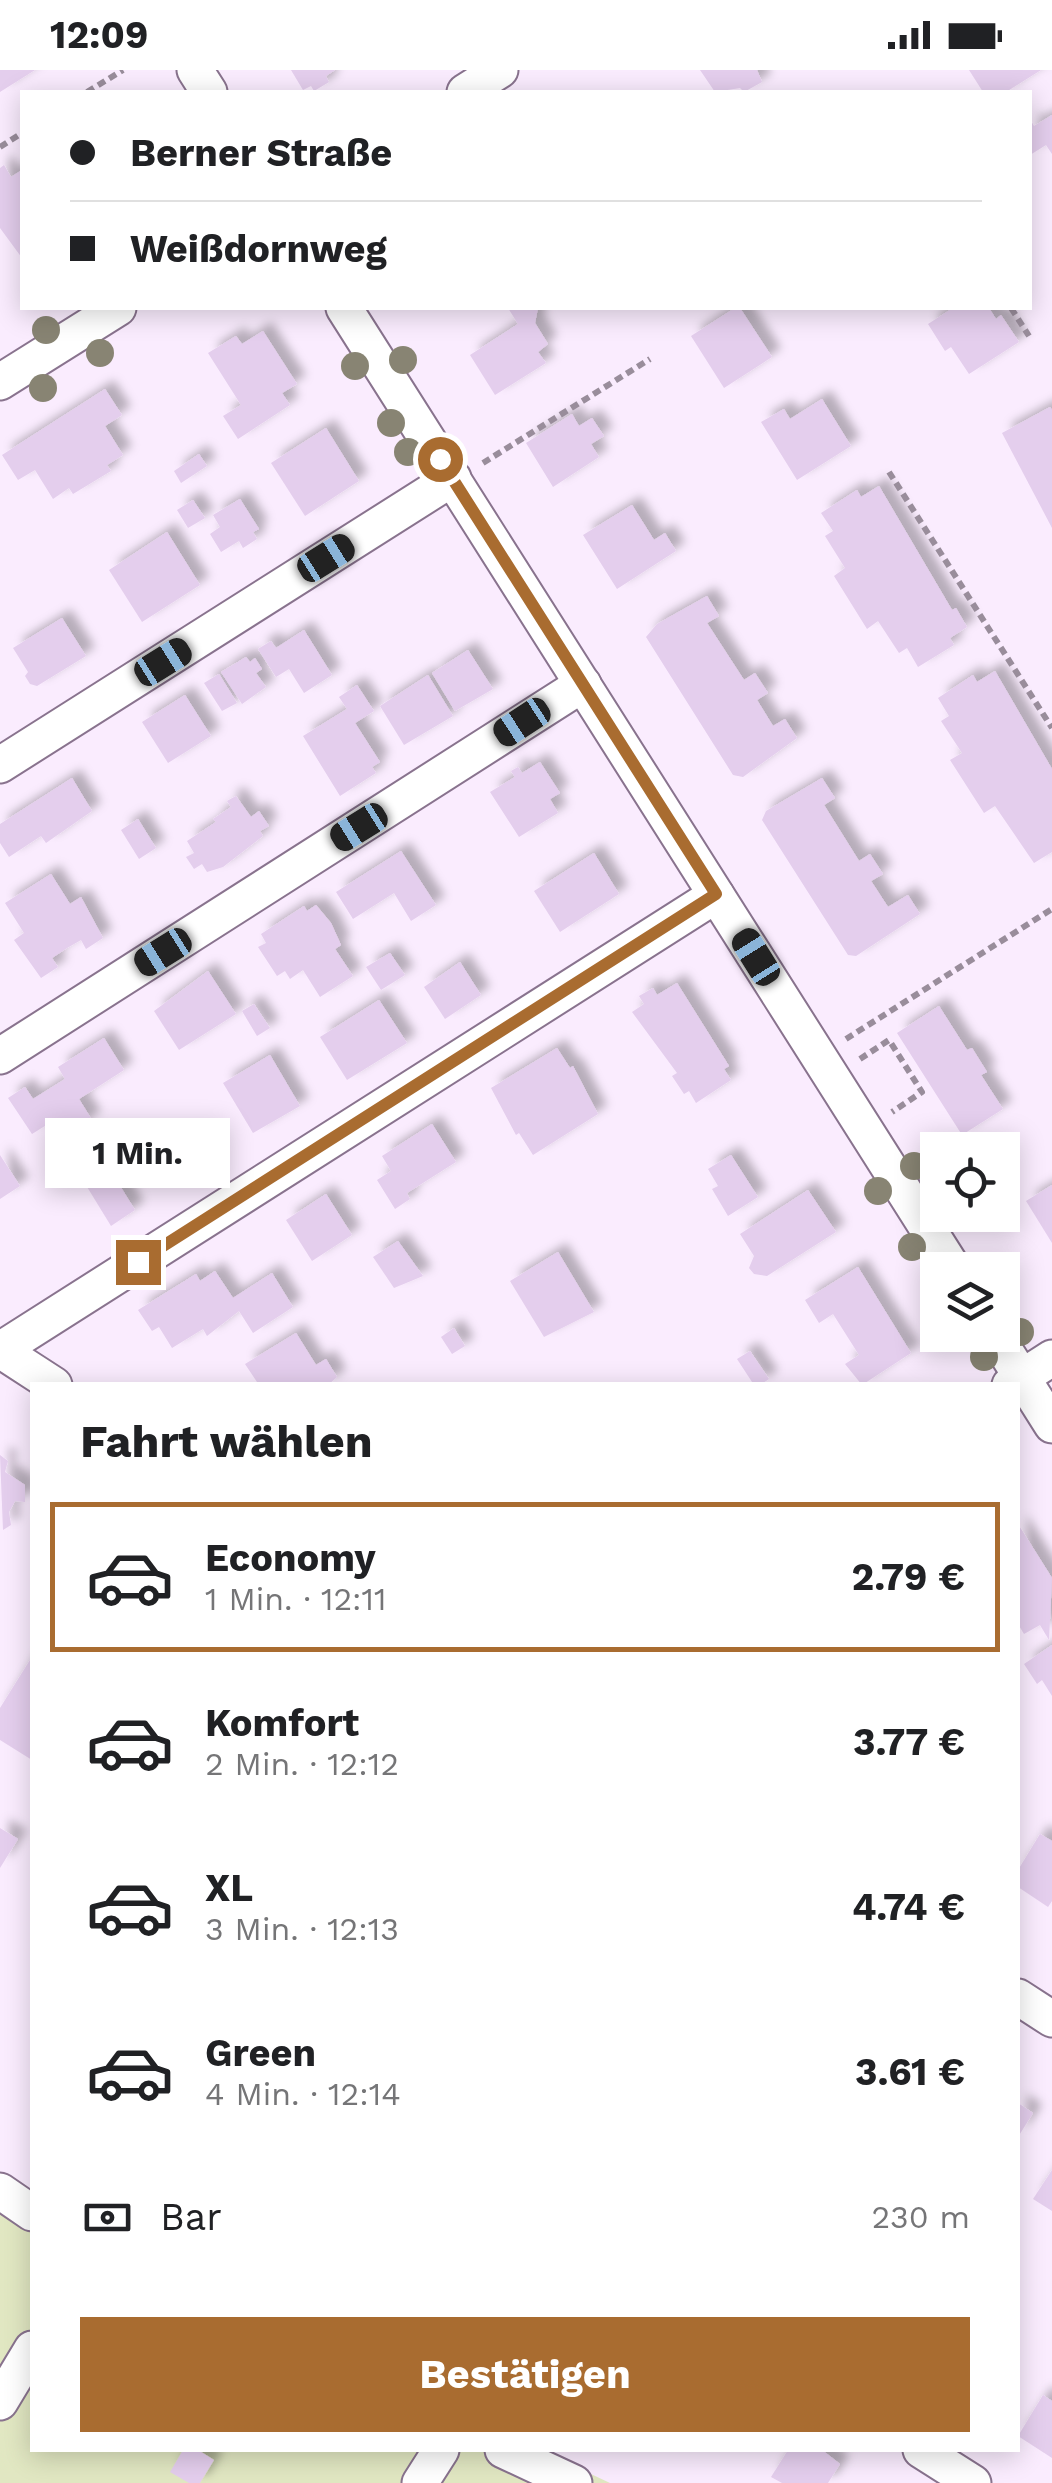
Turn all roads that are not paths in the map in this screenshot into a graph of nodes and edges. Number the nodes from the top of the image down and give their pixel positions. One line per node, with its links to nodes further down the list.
1 (500, 70): 2 (street)
2 (467, 90)
3 (115, 310): 5 (street)
4 (346, 310): 6 (street)
5 (0, 382)
6 (468, 471): 7 (street); 8 (street)
7 (583, 684): 9 (street); 10 (street)
8 (0, 764)
9 (716, 894): 11 (street); 12 (street)
10 (0, 1056)
11 (943, 1252)
12 (0, 1350): 16 (street)
13 (1003, 1352): 15 (street)
14 (1052, 1358): 15 (street)
15 (1016, 1381)
16 (49, 1382)
17 (1020, 1386): 18 (street)
18 (1052, 1424)
19 (1020, 1998): 20 (street)
20 (1052, 2019)
21 (0, 2190): 22 (street)
22 (30, 2212)
23 (30, 2352): 24 (street)
24 (0, 2402)
25 (440, 2452): 28 (street)
26 (507, 2452): 29 (street)
27 (925, 2452): 30 (street)
28 (420, 2483)
29 (574, 2483)
30 (973, 2483)

